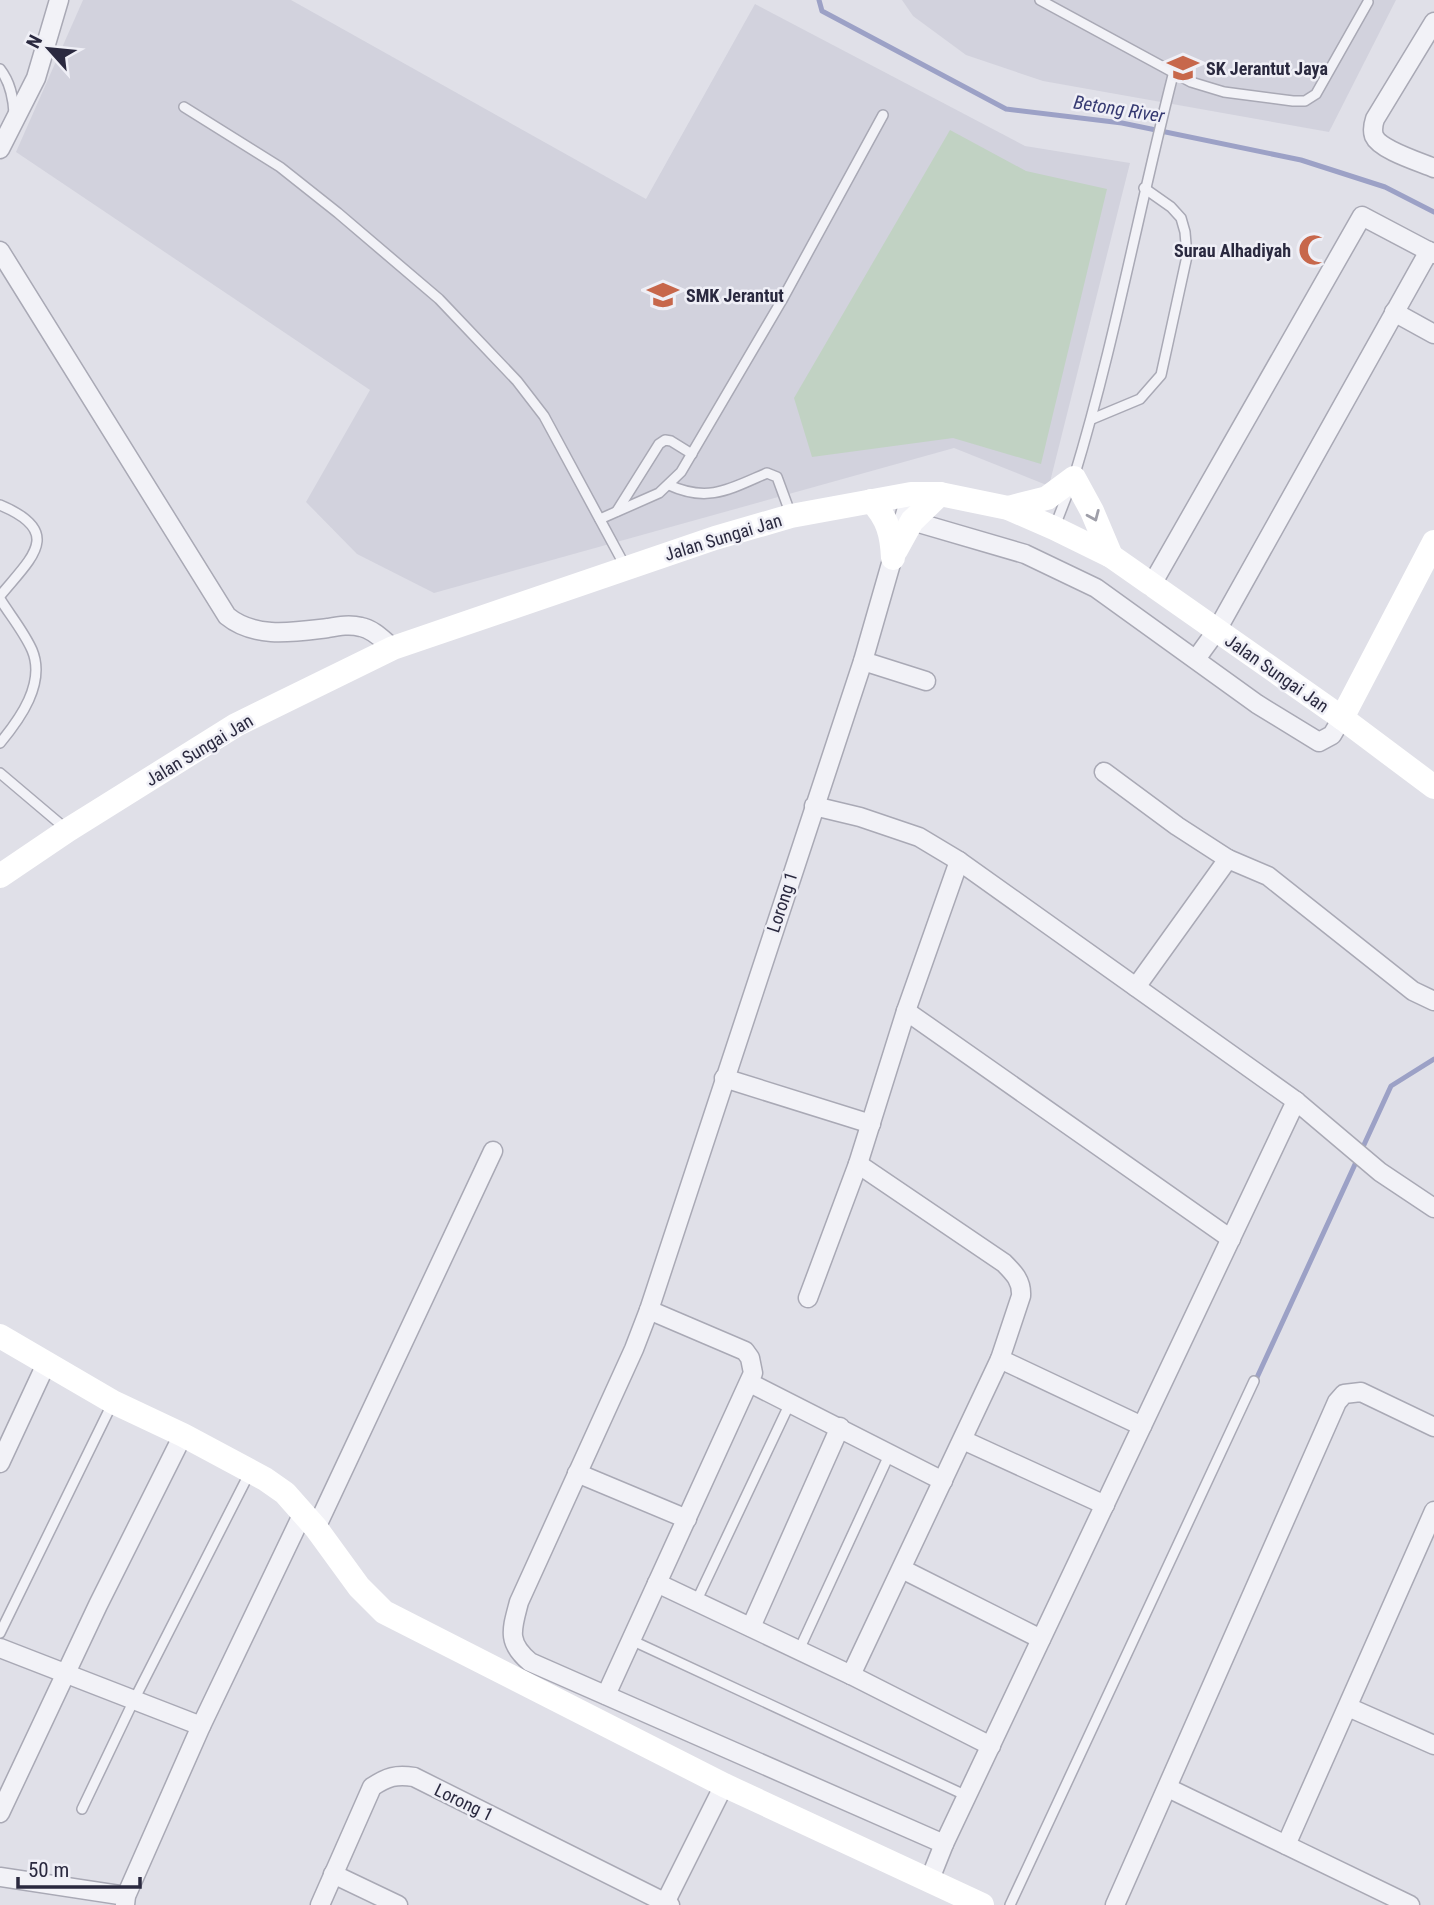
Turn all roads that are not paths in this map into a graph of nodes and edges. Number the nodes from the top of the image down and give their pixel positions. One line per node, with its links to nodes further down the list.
1 (59, 0): 9 (street)
2 (1040, 0): 6 (lane)
3 (1368, 2): 6 (lane)
4 (1434, 22): 11 (street)
5 (0, 69): 9 (lane)
6 (1173, 75): 12 (lane)
7 (184, 107): 28 (lane)
8 (883, 115): 18 (lane)
9 (15, 118): 10 (street)
10 (0, 149)
11 (1434, 168)
12 (1144, 188): 17 (lane); 17 (lane)
13 (0, 251): 38 (street)
14 (1431, 252): 15 (street); 35 (street)
15 (1394, 312): 16 (street); 37 (street)
16 (1434, 334)
17 (1092, 419): 19 (lane)
18 (692, 454): 20 (lane); 26 (lane)
19 (1074, 478): 25 (main road); 30 (lane); 33 (main road, one-way to 33)
20 (669, 485): 26 (lane); 27 (lane)
21 (911, 494): 22 (main road, Jalan Sungai Jan); 23 (main road, Jalan Sungai Jan); 32 (street, Lorong 1)
22 (940, 494): 25 (main road, Jalan Sungai Jan); 29 (main road)
23 (871, 501): 27 (main road, Jalan Sungai Jan); 32 (main road)
24 (0, 505): 36 (lane)
25 (1008, 508): 30 (main road, Jalan Sungai Jan)
26 (617, 512): 28 (lane)
27 (791, 516): 34 (main road, Jalan Sungai Jan)
28 (600, 519): 34 (lane)
29 (912, 521): 32 (main road); 39 (street)
30 (1055, 528): 33 (main road, Jalan Sungai Jan)
31 (1434, 542): 42 (main road)
32 (895, 554): 40 (street, Lorong 1)
33 (1111, 556): 35 (main road, Jalan Sungai Jan)
34 (626, 568): 38 (main road, Jalan Sungai Jan)
35 (1151, 586): 37 (main road, Jalan Sungai Jan)
36 (0, 598): 43 (lane)
37 (1217, 630): 39 (street); 42 (main road, Jalan Sungai Jan)
38 (393, 648): 48 (main road, Jalan Sungai Jan)
39 (1196, 659): 42 (street)
40 (863, 661): 41 (street); 47 (street, Lorong 1)
41 (926, 681)
42 (1342, 718): 46 (main road, Jalan Sungai Jan)
43 (0, 743)
44 (1104, 772): 49 (street)
45 (0, 773): 48 (lane)
46 (1434, 787)
47 (814, 806): 50 (street); 55 (street, Lorong 1)
48 (68, 830): 51 (main road, Jalan Sungai Jan)
49 (1228, 859): 52 (street); 53 (street)
50 (959, 861): 52 (street); 54 (street)
51 (0, 876)
52 (1136, 987): 56 (street)
53 (1434, 1001)
54 (906, 1011): 57 (street); 61 (street)
55 (724, 1077): 57 (street); 63 (street, Lorong 1)
56 (1296, 1101): 60 (street); 61 (street)
57 (871, 1124): 59 (street)
58 (493, 1151): 84 (street)
59 (858, 1164): 62 (street); 65 (street)
60 (1434, 1208)
61 (1231, 1239): 71 (street)
62 (808, 1298)
63 (649, 1310): 68 (street); 79 (street, Lorong 1)
64 (0, 1336): 66 (main road)
65 (1000, 1359): 71 (street); 75 (street)
66 (46, 1364): 69 (main road); 77 (street)
67 (1254, 1381): 117 (lane)
68 (750, 1382): 70 (street); 83 (street)
69 (113, 1402): 74 (main road); 89 (lane)
70 (790, 1403): 72 (street); 87 (lane)
71 (1142, 1426): 81 (street)
72 (840, 1427): 76 (street); 88 (street)
73 (1434, 1427): 103 (street)
74 (184, 1435): 78 (main road); 94 (street)
75 (962, 1440): 80 (street); 81 (street)
76 (890, 1453): 80 (street); 93 (lane)
77 (0, 1463)
78 (250, 1471): 84 (main road); 97 (lane)
79 (577, 1473): 83 (street); 96 (street, Lorong 1)
80 (943, 1481): 85 (street)
81 (1105, 1506): 90 (street)
82 (1434, 1511): 98 (street)
83 (687, 1519): 86 (street)
84 (309, 1521): 99 (street); 102 (main road)
85 (902, 1569): 90 (street); 95 (street)
86 (657, 1583): 87 (street); 91 (street)
87 (696, 1602): 88 (street)
88 (751, 1627): 93 (street)
89 (0, 1633)
90 (1041, 1639): 101 (street)
91 (631, 1640): 96 (street); 104 (lane)
92 (0, 1648): 94 (street)
93 (799, 1650): 95 (street)
94 (66, 1674): 97 (street); 106 (street)
95 (851, 1675): 101 (street)
96 (606, 1695): 107 (street, Lorong 1)
97 (134, 1700): 99 (street); 105 (lane)
98 (1348, 1707): 100 (street); 108 (street)
99 (201, 1726): 112 (street)
100 (1434, 1745)
101 (991, 1746): 104 (street)
102 (724, 1785): 111 (main road); 113 (street)
103 (1168, 1788): 108 (street); 118 (street)
104 (967, 1796): 107 (street)
105 (82, 1809)
106 (0, 1814)
107 (944, 1844): 111 (street)
108 (1286, 1845): 119 (street)
109 (333, 1874): 113 (street, Lorong 1); 114 (street, Lorong 1); 115 (street)
110 (0, 1877): 112 (street)
111 (930, 1879): 116 (main road)
112 (125, 1901)
113 (668, 1904)
114 (320, 1905)
115 (398, 1905)
116 (982, 1905)
117 (1010, 1905)
118 (1115, 1905)
119 (1410, 1905)

